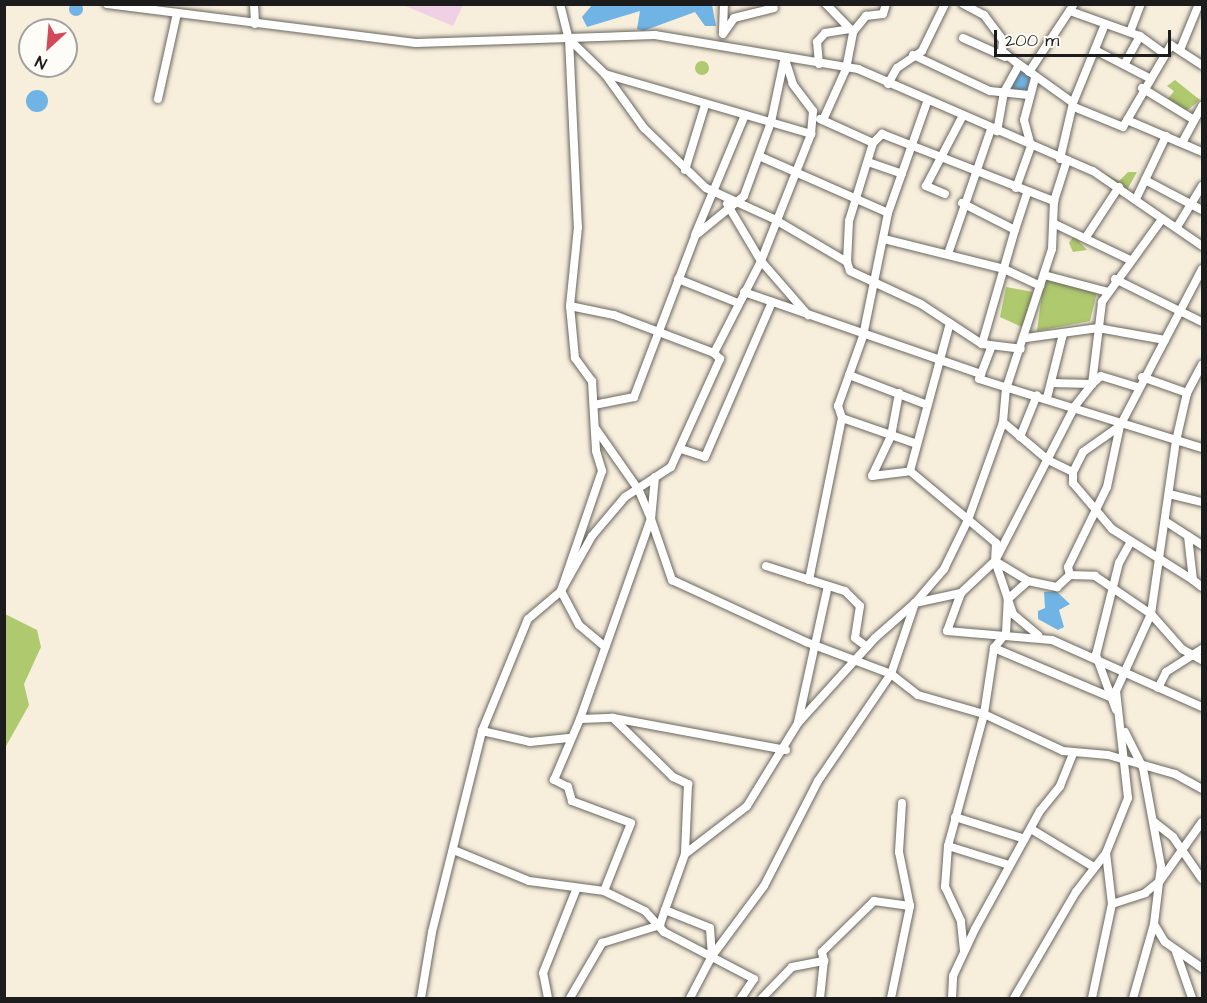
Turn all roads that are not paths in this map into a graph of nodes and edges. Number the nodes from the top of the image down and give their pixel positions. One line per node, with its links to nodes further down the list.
1 (107, 4): 12 (street)
2 (254, 4): 18 (street)
3 (560, 4): 25 (street)
4 (724, 4): 22 (street)
5 (826, 4): 20 (street)
6 (886, 4): 20 (street)
7 (945, 4): 30 (street)
8 (963, 4): 16 (street)
9 (985, 4): 16 (street)
10 (1141, 4): 21 (street)
11 (1199, 4): 28 (street)
12 (131, 6): 17 (street)
13 (763, 6): 15 (street); 22 (street)
14 (1073, 6): 19 (street); 38 (street)
15 (774, 8)
16 (980, 13): 32 (street)
17 (177, 14): 18 (street); 44 (street)
18 (255, 24): 25 (street)
19 (1105, 24): 21 (street); 27 (street)
20 (851, 30): 34 (street); 36 (street)
21 (1130, 32): 23 (street)
22 (723, 34): 26 (street)
23 (1140, 36): 29 (street); 33 (street)
24 (963, 38): 32 (street)
25 (569, 39): 26 (street); 37 (street); 112 (street)
26 (723, 45): 31 (street)
27 (1095, 50): 33 (street); 47 (street)
28 (1180, 50): 29 (street); 35 (street)
29 (1165, 54): 39 (street)
30 (913, 55): 40 (street); 42 (street)
31 (785, 60): 34 (street); 50 (street); 55 (street)
32 (1018, 62): 38 (street); 42 (street)
33 (1125, 63): 39 (street)
34 (819, 64): 36 (street)
35 (1203, 65)
36 (846, 69): 40 (street); 52 (street)
37 (605, 74): 46 (street); 68 (street)
38 (1032, 75): 43 (street); 47 (street)
39 (1149, 78): 41 (street)
40 (888, 84): 45 (street)
41 (1142, 88): 53 (street); 54 (street)
42 (1005, 95): 43 (street); 56 (street)
43 (1029, 95): 62 (street)
44 (158, 99)
45 (927, 102): 51 (street); 61 (street)
46 (705, 105): 49 (street); 68 (street)
47 (1074, 105): 53 (street); 66 (street)
48 (1203, 106): 54 (street)
49 (746, 115): 55 (street); 76 (street)
50 (813, 116): 52 (street); 57 (street)
51 (962, 117): 56 (street); 65 (street)
52 (823, 120): 59 (street)
53 (1126, 120): 58 (street)
54 (1194, 120): 60 (street)
55 (771, 122): 57 (street); 64 (street)
56 (994, 130): 62 (street); 69 (street)
57 (811, 134): 70 (street)
58 (1166, 136): 60 (street); 72 (street)
59 (873, 143): 61 (street); 67 (street)
60 (1182, 143): 63 (street)
61 (909, 144): 65 (street); 71 (street)
62 (1031, 146): 66 (street); 75 (street)
63 (1203, 152)
64 (759, 156): 70 (street); 80 (street)
65 (942, 156): 69 (street); 78 (street)
66 (1063, 159): 74 (street); 82 (street)
67 (868, 162): 71 (street); 81 (street)
68 (684, 170): 76 (street)
69 (972, 171): 75 (street); 83 (street)
70 (796, 173): 81 (street); 88 (street)
71 (902, 174): 87 (street)
72 (1144, 180): 79 (street); 84 (street)
73 (1203, 186): 84 (street)
74 (1119, 187): 79 (street); 94 (street)
75 (1016, 188): 77 (street)
76 (714, 191): 80 (street); 85 (street); 93 (street)
77 (1027, 192): 82 (street); 92 (street)
78 (945, 194)
79 (1136, 199): 89 (street)
80 (735, 200): 85 (street); 88 (street)
81 (856, 201): 87 (street); 100 (street)
82 (1054, 201): 90 (street)
83 (962, 203): 92 (street); 97 (street)
84 (1192, 204): 86 (street); 91 (street)
85 (729, 207): 93 (street); 99 (street)
86 (1203, 210)
87 (888, 213): 95 (street)
88 (774, 219): 99 (street); 100 (street)
89 (1162, 219): 91 (street); 98 (street)
90 (1055, 224): 94 (street); 103 (street)
91 (1177, 227): 96 (street)
92 (1015, 230): 102 (street)
93 (695, 236): 104 (street)
94 (1086, 237): 98 (street)
95 (884, 239): 97 (street); 106 (street)
96 (1203, 246)
97 (948, 254): 102 (street)
98 (1130, 260): 105 (street)
99 (761, 261): 108 (street); 114 (street)
100 (847, 262): 106 (street)
101 (1203, 268): 113 (street)
102 (1004, 269): 107 (street); 123 (street)
103 (1044, 274): 107 (street); 109 (street)
104 (678, 279): 111 (street); 118 (street)
105 (1115, 279): 109 (street); 113 (street)
106 (876, 282): 116 (street); 120 (street)
107 (1040, 286): 121 (street)
108 (744, 292): 110 (street); 111 (street)
109 (1108, 292): 117 (street)
110 (772, 302): 114 (street); 152 (street)
111 (738, 303): 126 (street)
112 (570, 306): 118 (street); 140 (street)
113 (1180, 313): 115 (street); 122 (street)
114 (809, 316): 120 (street)
115 (1203, 322)
116 (950, 323): 123 (street); 127 (street)
117 (1098, 328): 119 (street); 122 (street); 133 (street)
118 (660, 332): 126 (street); 140 (street)
119 (1063, 334): 121 (street); 132 (street)
120 (863, 336): 127 (street); 130 (street)
121 (1026, 338): 125 (street)
122 (1165, 340): 131 (street)
123 (982, 344): 124 (street)
124 (991, 348): 125 (street); 129 (street)
125 (1021, 349): 135 (street)
126 (714, 353): 152 (street)
127 (939, 360): 129 (street); 141 (street)
128 (1203, 365): 137 (street)
129 (981, 374): 135 (street)
130 (849, 375): 136 (street); 143 (street)
131 (1142, 377): 134 (street); 137 (street)
132 (1052, 383): 133 (street); 139 (street)
133 (1092, 384): 134 (street); 142 (street)
134 (1137, 387): 145 (street)
135 (1006, 389): 138 (street); 144 (street)
136 (899, 393): 141 (street); 147 (street)
137 (1187, 393): 149 (street)
138 (1036, 395): 139 (street); 148 (street)
139 (1047, 398): 142 (street)
140 (594, 405): 146 (street)
141 (927, 405): 150 (street)
142 (1075, 406): 145 (street); 153 (street)
143 (842, 418): 147 (street); 171 (street)
144 (1003, 422): 148 (street); 162 (street)
145 (1120, 426): 149 (street); 155 (street); 160 (street)
146 (596, 429): 157 (street); 177 (street)
147 (891, 436): 150 (street); 154 (street)
148 (1020, 437): 153 (street)
149 (1176, 441): 151 (street); 158 (street)
150 (917, 444): 154 (street)
151 (1203, 448)
152 (681, 449): 156 (street)
153 (1048, 460): 155 (street); 167 (street)
154 (910, 471): 162 (street)
155 (1073, 472): 160 (street)
156 (655, 477): 157 (street); 161 (street)
157 (638, 489): 161 (street); 177 (street)
158 (1169, 494): 159 (street); 163 (street)
159 (1203, 502)
160 (1097, 513): 165 (street); 170 (street)
161 (651, 519): 184 (street); 185 (street)
162 (968, 520): 167 (street); 180 (street)
163 (1165, 521): 164 (street); 168 (street)
164 (1188, 536): 166 (street); 172 (street)
165 (1130, 543): 168 (street); 174 (street)
166 (1203, 545)
167 (995, 561): 173 (street); 178 (street); 179 (street)
168 (1160, 561): 172 (street); 181 (street)
169 (766, 566): 171 (street)
170 (1070, 575): 173 (street); 174 (street)
171 (809, 580): 175 (street)
172 (1193, 580): 176 (street)
173 (1028, 581): 179 (street)
174 (1112, 585): 181 (street); 189 (street)
175 (828, 586): 184 (street); 186 (street)
176 (1203, 587)
177 (561, 591): 185 (street); 202 (street)
178 (961, 593): 180 (street); 182 (street)
179 (1008, 599): 182 (street); 183 (street)
180 (915, 603): 186 (street); 193 (street)
181 (1151, 614): 191 (street); 192 (street)
182 (1006, 633): 183 (street); 187 (street)
183 (1040, 637): 189 (street)
184 (817, 645): 190 (street); 200 (street)
185 (605, 647): 199 (street)
186 (867, 647): 190 (street)
187 (994, 648): 195 (street); 197 (street)
188 (1203, 648): 191 (street)
189 (1096, 655): 192 (street); 195 (street)
190 (855, 658): 193 (street); 200 (street)
191 (1199, 658): 194 (street)
192 (1123, 672): 194 (street); 201 (street)
193 (891, 674): 197 (street); 233 (street)
194 (1158, 688): 196 (street)
195 (1110, 697): 201 (street)
196 (1203, 707)
197 (984, 714): 205 (street); 210 (street)
198 (613, 718): 199 (street); 204 (street); 219 (street)
199 (580, 719): 203 (street)
200 (798, 723): 204 (street)
201 (1124, 728): 206 (street); 207 (street)
202 (482, 731): 203 (street); 216 (street)
203 (569, 738): 225 (street)
204 (786, 750): 219 (street)
205 (1073, 753): 206 (street); 213 (street)
206 (1123, 761): 207 (street); 217 (street)
207 (1143, 768): 208 (street); 211 (street)
208 (1203, 789)
209 (902, 803): 227 (street)
210 (955, 817): 214 (street); 215 (street)
211 (1154, 822): 218 (street); 223 (street)
212 (1203, 822): 218 (street)
213 (1030, 829): 214 (street); 221 (street)
214 (1025, 839): 220 (street)
215 (948, 846): 220 (street); 231 (street)
216 (456, 851): 224 (street); 237 (street)
217 (1106, 853): 221 (street); 226 (street)
218 (1181, 853): 222 (street); 223 (street)
219 (685, 854): 228 (street)
220 (1009, 865): 231 (street)
221 (1092, 866): 246 (street)
222 (1203, 879)
223 (1160, 881): 226 (street); 229 (street)
224 (576, 890): 225 (street); 238 (street)
225 (604, 891): 230 (street)
226 (1112, 904): 247 (street)
227 (910, 906): 234 (street); 244 (street)
228 (665, 910): 230 (street); 233 (street)
229 (1154, 924): 232 (street); 236 (street)
230 (660, 925): 233 (street); 239 (street)
231 (964, 951): 245 (street)
232 (1176, 951): 235 (street); 250 (street)
233 (712, 956): 240 (street); 241 (street)
234 (824, 961): 242 (street); 243 (street)
235 (1203, 968)
236 (1133, 984): 248 (street); 249 (street)
237 (421, 999)
238 (548, 999)
239 (570, 999)
240 (690, 999)
241 (741, 999)
242 (762, 999)
243 (820, 999)
244 (891, 999)
245 (952, 999)
246 (1014, 999)
247 (1092, 999)
248 (1126, 999)
249 (1133, 999)
250 (1192, 999)

